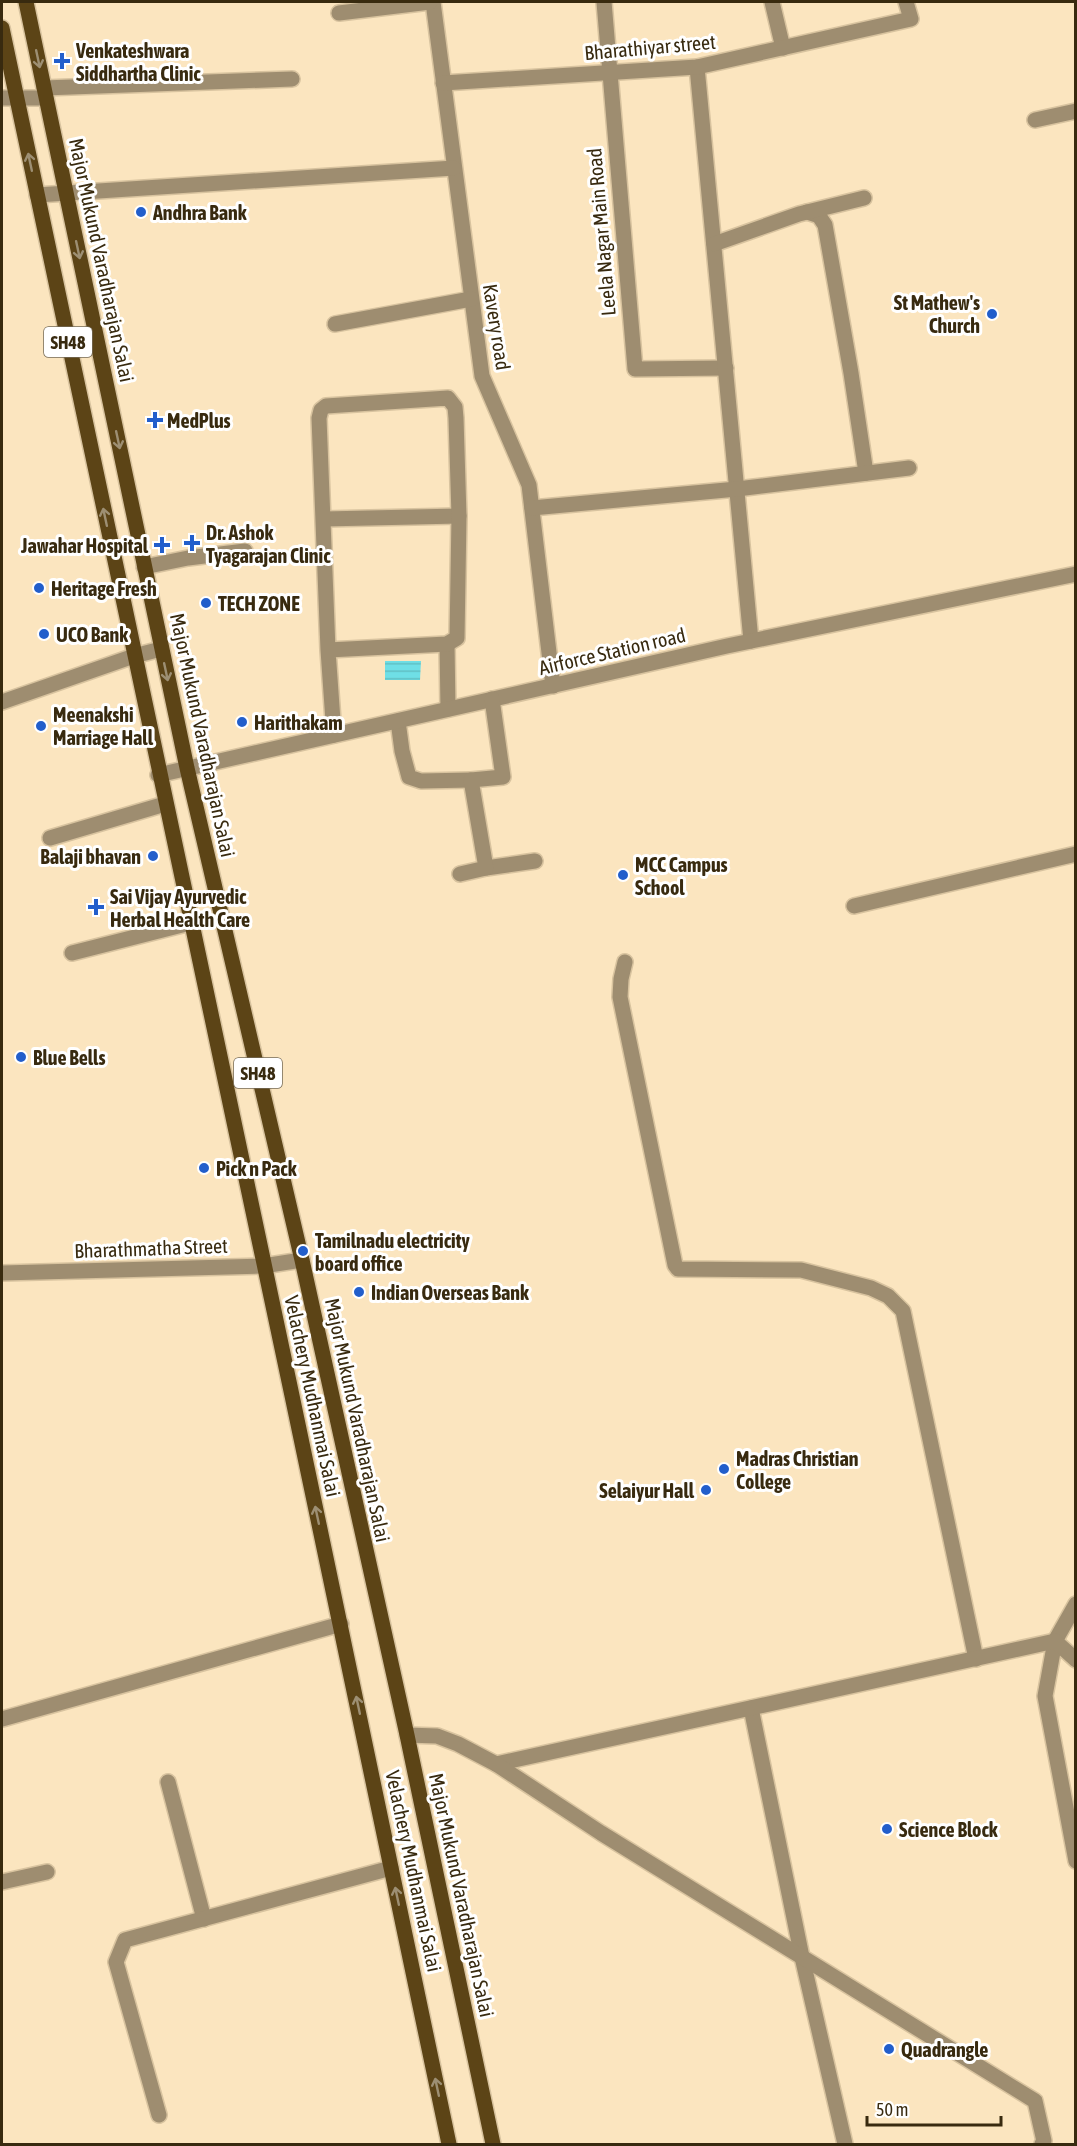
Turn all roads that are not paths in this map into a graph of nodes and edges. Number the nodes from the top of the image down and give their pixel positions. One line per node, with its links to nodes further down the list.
1 (26, 2): 13 (main road, Major Mukund Varadharajan Salai / SH48, one-way to 13)
2 (432, 2): 6 (street); 12 (street, Kavery road)
3 (604, 2): 10 (street, Leela Nagar Main Road)
4 (772, 2): 8 (street)
5 (906, 2): 8 (street, Bharathiyar street)
6 (339, 13)
7 (2, 28): 14 (main road, SH48)
8 (783, 48): 9 (street, Bharathiyar street)
9 (697, 67): 10 (street, Bharathiyar street); 22 (street)
10 (610, 73): 12 (street, Bharathiyar street); 25 (street, Leela Nagar Main Road)
11 (292, 79): 13 (street)
12 (443, 83): 17 (street, Kavery road)
13 (45, 93): 14 (street); 18 (main road, Major Mukund Varadharajan Salai / SH48)
14 (9, 98): 19 (main road, SH48, one-way to 14)
15 (1076, 111): 16 (street)
16 (1035, 120)
17 (454, 168): 18 (street); 23 (street, Kavery road)
18 (66, 192): 19 (street); 33 (main road, Major Mukund Varadharajan Salai / SH48, one-way to 33)
19 (37, 195): 39 (main road, SH48, one-way to 19)
20 (864, 198): 21 (street)
21 (807, 212): 22 (street); 27 (street)
22 (714, 244): 25 (street)
23 (471, 298): 24 (street); 29 (street, Kavery road)
24 (335, 324)
25 (726, 368): 28 (street)
26 (909, 468): 27 (street)
27 (866, 473): 28 (street)
28 (737, 489): 29 (street); 35 (street)
29 (532, 508): 40 (street, Kavery road)
30 (459, 516): 31 (street); 31 (street); 36 (street)
31 (324, 519): 38 (street)
32 (245, 551): 33 (street)
33 (144, 567): 37 (main road, Major Mukund Varadharajan Salai / SH48)
34 (1076, 574): 35 (street, Airforce Station road)
35 (751, 641): 40 (street, Airforce Station road)
36 (447, 644): 38 (street); 43 (street)
37 (161, 649): 39 (street); 46 (main road, Major Mukund Varadharajan Salai / SH48, one-way to 46)
38 (328, 650): 45 (street)
39 (134, 656): 42 (street); 47 (main road, Velachery Mudhanmai Salai / SH48)
40 (553, 686): 41 (street, Airforce Station road)
41 (492, 699): 43 (street, Airforce Station road); 48 (street)
42 (2, 702)
43 (448, 709): 44 (street, Airforce Station road)
44 (398, 720): 45 (street, Airforce Station road); 48 (street)
45 (334, 735): 46 (street, Airforce Station road)
46 (187, 768): 47 (street, Airforce Station road); 59 (main road, Major Mukund Varadharajan Salai / SH48)
47 (158, 775): 49 (main road, Velachery Mudhanmai Salai / SH48)
48 (471, 780): 53 (street)
49 (165, 804): 50 (street); 56 (main road, Velachery Mudhanmai Salai / SH48)
50 (50, 838)
51 (1076, 854): 55 (street)
52 (535, 861): 53 (street)
53 (486, 868): 54 (street)
54 (460, 874)
55 (854, 906)
56 (190, 923): 57 (street); 60 (main road, Velachery Mudhanmai Salai / SH48)
57 (72, 953)
58 (625, 962): 65 (street)
59 (302, 1260): 60 (street, Bharathmatha Street); 69 (main road, Major Mukund Varadharajan Salai / SH48)
60 (263, 1266): 61 (street, Bharathmatha Street); 63 (main road, Velachery Mudhanmai Salai / SH48, one-way to 60)
61 (2, 1273)
62 (1076, 1604): 64 (street)
63 (341, 1624): 68 (street); 73 (main road, Velachery Mudhanmai Salai / SH48, one-way to 63)
64 (1055, 1641): 65 (street); 66 (street); 72 (street)
65 (976, 1659): 67 (street)
66 (1076, 1660)
67 (751, 1708): 70 (street); 77 (street)
68 (2, 1719)
69 (406, 1735): 70 (street); 80 (main road, Major Mukund Varadharajan Salai / SH48)
70 (496, 1764): 77 (street)
71 (168, 1782): 76 (street)
72 (1076, 1861)
73 (392, 1868): 76 (street); 79 (main road, Velachery Mudhanmai Salai / SH48, one-way to 73)
74 (47, 1872): 75 (street)
75 (2, 1882)
76 (204, 1919): 78 (street)
77 (802, 1957): 81 (street); 82 (street)
78 (159, 2115)
79 (449, 2145)
80 (493, 2145)
81 (845, 2145)
82 (1042, 2145)

